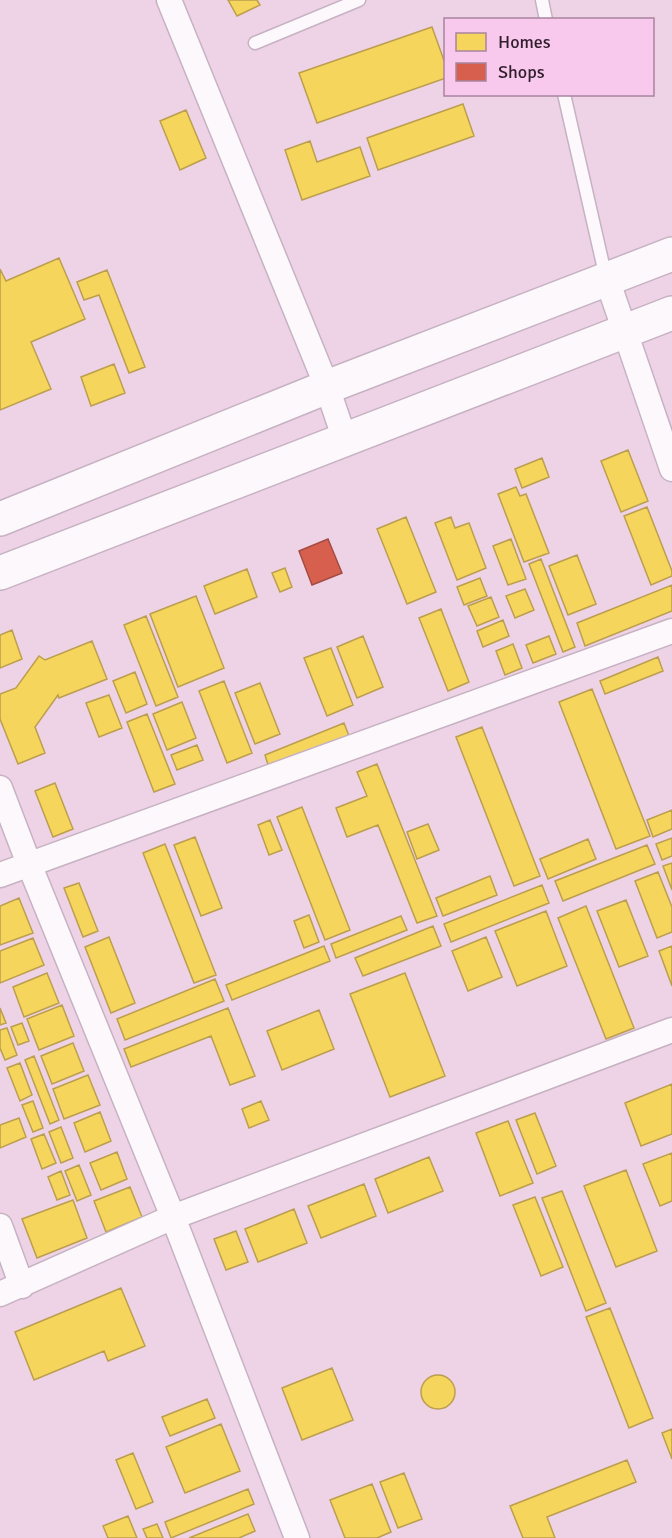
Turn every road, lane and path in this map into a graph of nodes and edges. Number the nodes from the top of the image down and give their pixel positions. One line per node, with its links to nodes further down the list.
1 (169, 0): 11 (street)
2 (359, 0): 5 (lane)
3 (542, 0): 4 (lane)
4 (546, 18)
5 (255, 43)
6 (564, 96): 8 (lane)
7 (672, 254): 8 (main road)
8 (606, 279): 10 (street); 11 (main road)
9 (672, 313): 10 (main road)
10 (624, 333): 12 (main road); 13 (street)
11 (327, 387): 12 (street); 14 (main road)
12 (345, 440): 15 (main road)
13 (672, 469)
14 (0, 519)
15 (0, 573)
16 (672, 631): 18 (street)
17 (0, 788): 18 (street)
18 (29, 864): 19 (street); 21 (street)
19 (0, 875)
20 (672, 1030): 21 (street)
21 (173, 1218): 23 (street); 24 (street)
22 (0, 1226): 23 (street)
23 (11, 1290)
24 (297, 1538)

